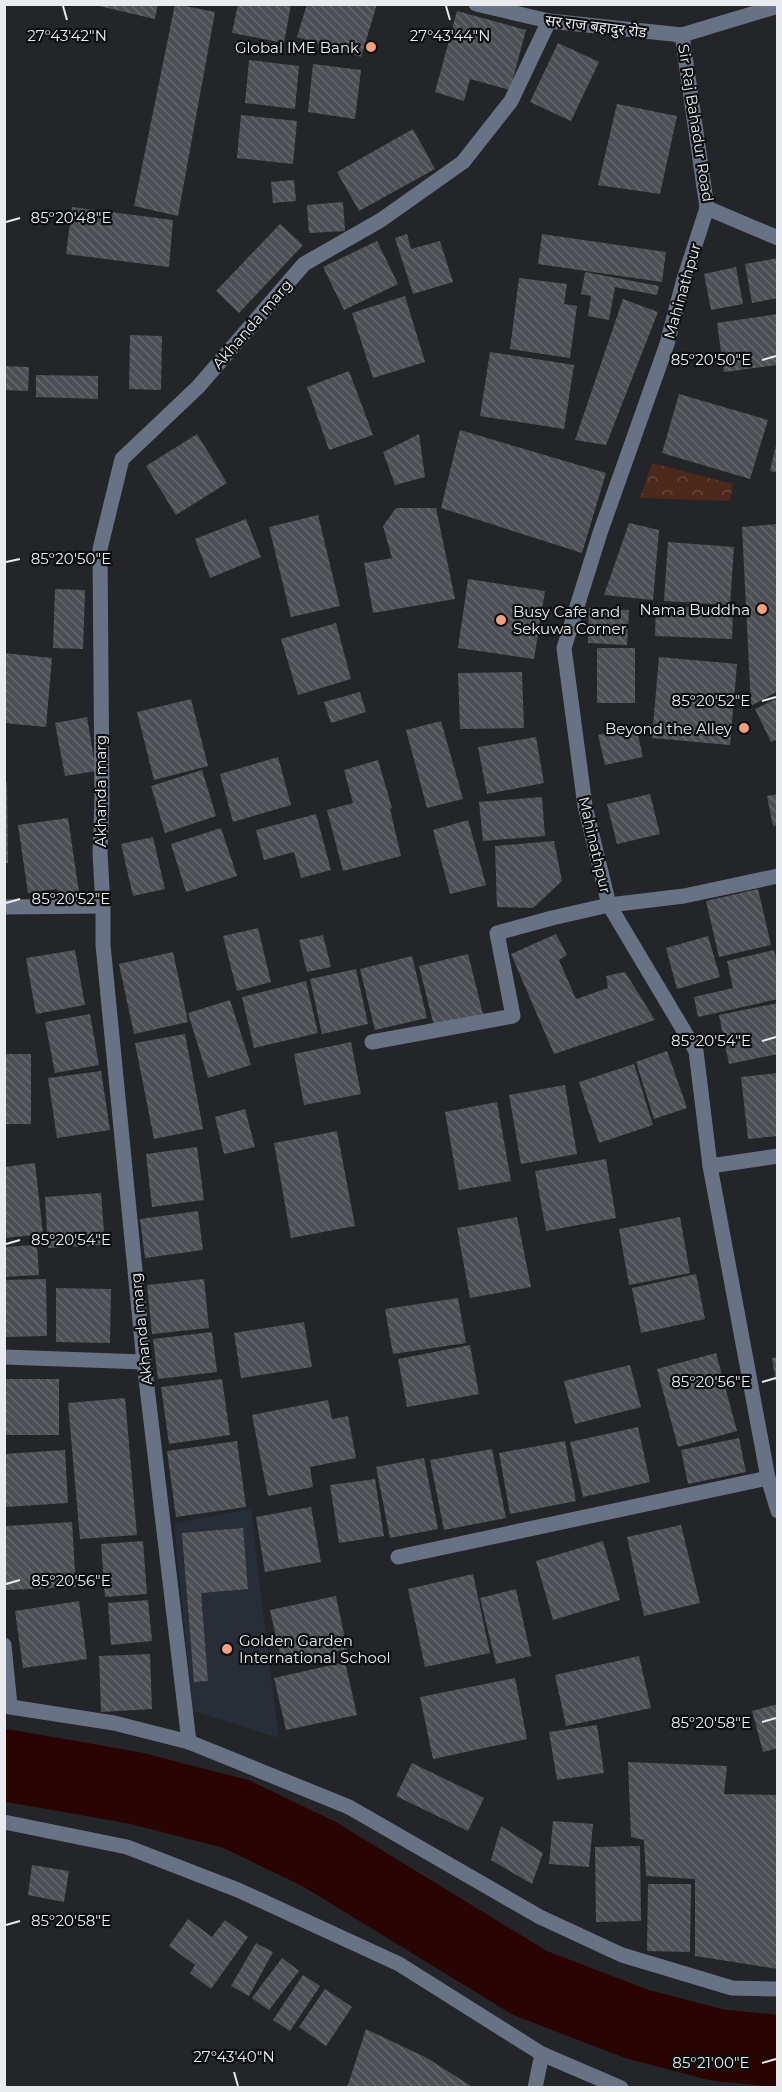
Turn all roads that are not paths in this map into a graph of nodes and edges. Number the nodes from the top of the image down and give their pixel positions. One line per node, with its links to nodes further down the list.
1 (476, 4): 3 (street, सर राज बहादुर रोड)
2 (777, 6): 4 (street)
3 (549, 21): 4 (street, सर राज बहादुर रोड); 9 (street, Akhanda marg)
4 (682, 35): 5 (street, Sir Raj Bahadur Road)
5 (707, 208): 6 (street, Sir Raj Bahadur Road); 8 (street, Mahinathpur)
6 (777, 238)
7 (777, 876): 8 (street)
8 (609, 905): 11 (street); 13 (street, Mahinathpur)
9 (103, 906): 10 (street); 15 (street, Akhanda marg)
10 (4, 907)
11 (372, 1042)
12 (777, 1156): 13 (street)
13 (710, 1166): 16 (street, Mahinathpur)
14 (4, 1358): 15 (street)
15 (144, 1362): 21 (street, Akhanda marg)
16 (768, 1478): 17 (street, Mahinathpur); 18 (street)
17 (777, 1511)
18 (398, 1557)
19 (4, 1645): 20 (street)
20 (7, 1706): 21 (street)
21 (189, 1742): 23 (street)
22 (4, 1822): 24 (street)
23 (777, 1989)
24 (542, 2054): 25 (street); 26 (street)
25 (535, 2088)
26 (621, 2088)

